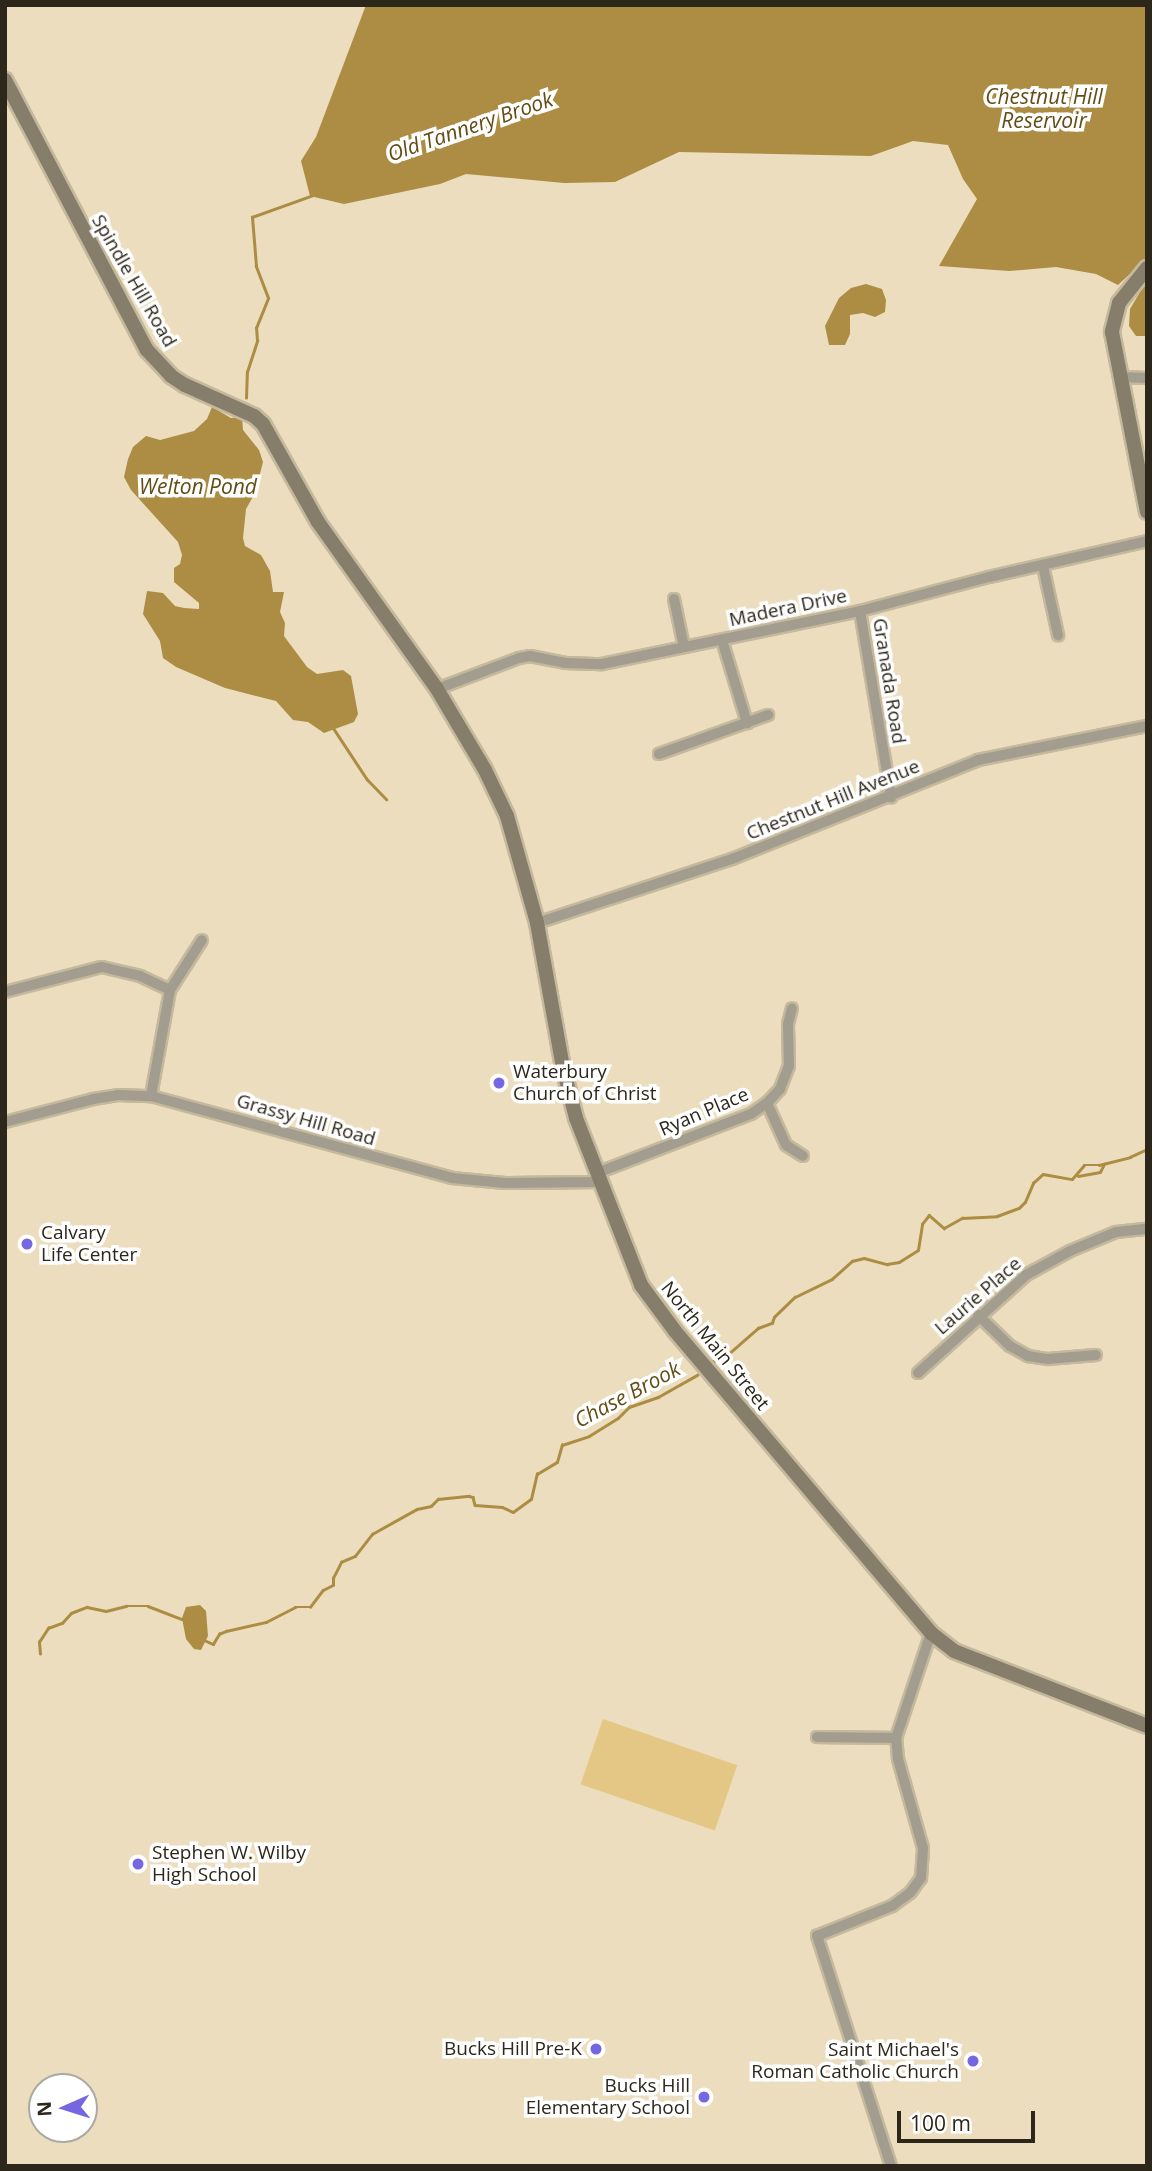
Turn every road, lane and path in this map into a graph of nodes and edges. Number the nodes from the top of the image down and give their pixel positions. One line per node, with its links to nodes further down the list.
1 (5, 80): 13 (main road, Spindle Hill Road)
2 (1147, 268): 3 (main road)
3 (1120, 377): 4 (street); 5 (main road)
4 (1147, 378)
5 (1147, 512)
6 (1147, 541): 7 (street, Madera Drive)
7 (1043, 566): 9 (street, Madera Drive); 10 (street)
8 (674, 599): 12 (street)
9 (860, 611): 11 (street, Madera Drive); 19 (street, Granada Road)
10 (1058, 635)
11 (722, 639): 12 (street, Madera Drive); 16 (street)
12 (684, 647): 14 (street, Madera Drive)
13 (416, 663): 14 (main road, North Main Street)
14 (437, 689): 20 (main road, North Main Street)
15 (768, 715): 16 (street)
16 (747, 723): 18 (street)
17 (1147, 726): 19 (street, Chestnut Hill Avenue)
18 (659, 754)
19 (891, 797): 20 (street, Chestnut Hill Avenue)
20 (537, 923): 29 (main road, North Main Street)
21 (202, 940): 22 (street)
22 (170, 990): 23 (street); 25 (street)
23 (5, 992)
24 (792, 1009): 26 (street, Ryan Place)
25 (150, 1096): 27 (street, Grassy Hill Road); 29 (street, Grassy Hill Road)
26 (767, 1103): 28 (street); 29 (street, Ryan Place)
27 (5, 1122)
28 (803, 1156)
29 (599, 1178): 34 (main road, North Main Street)
30 (1147, 1228): 31 (street, Laurie Place)
31 (978, 1315): 32 (street); 33 (street, Laurie Place)
32 (1096, 1355)
33 (918, 1373)
34 (930, 1633): 35 (main road, North Main Street); 37 (street)
35 (1147, 1726)
36 (817, 1737): 37 (street)
37 (896, 1738): 38 (street)
38 (891, 2166)

